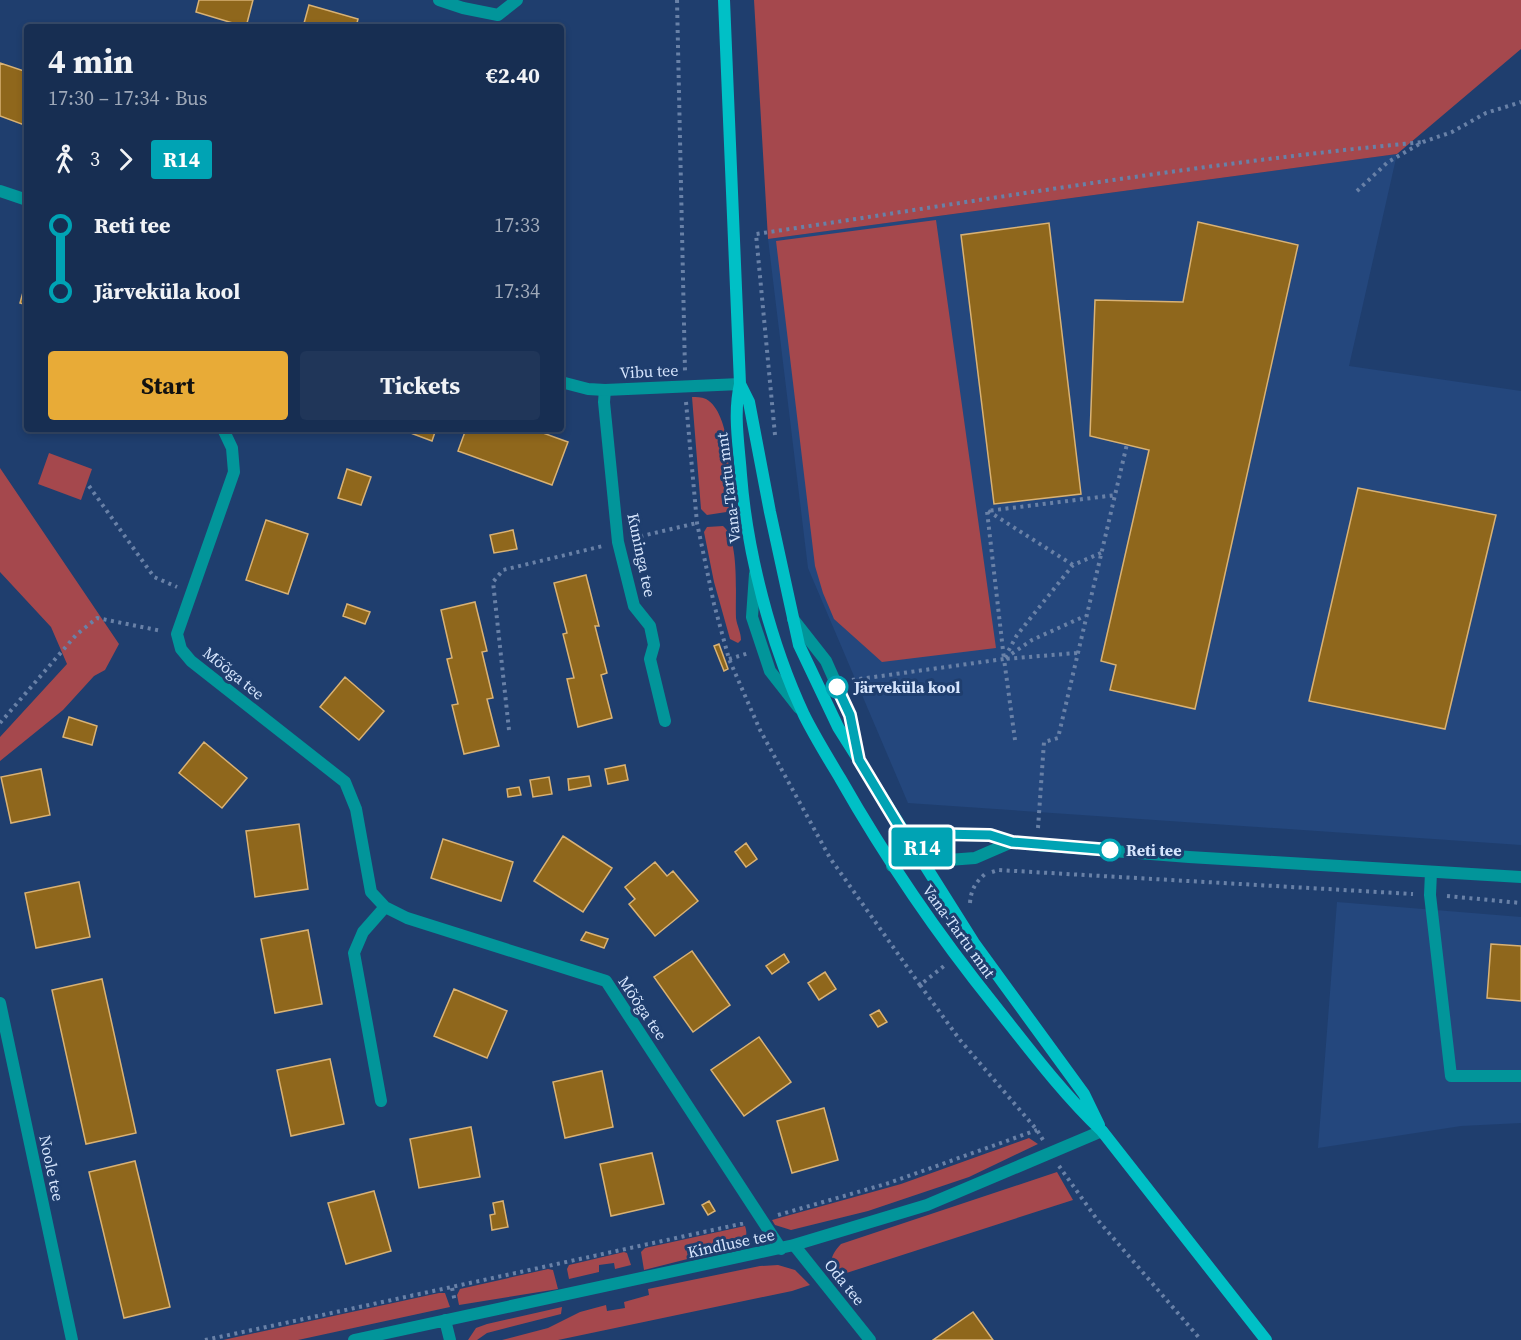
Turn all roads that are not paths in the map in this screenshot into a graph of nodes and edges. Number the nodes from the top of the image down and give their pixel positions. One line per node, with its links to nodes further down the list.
1 (440, 0): 2 (street)
2 (517, 0)
3 (724, 0): 7 (street, Vana-Tartu mnt)
4 (0, 191): 5 (street)
5 (24, 199)
6 (564, 383): 8 (street, Vibu tee)
7 (740, 384): 8 (street, Vibu tee); 12 (street, Vana-Tartu mnt); 13 (street, Vana-Tartu mnt)
8 (605, 390): 10 (street, Kuninga tee)
9 (224, 432): 16 (street, Mõõga tee)
10 (665, 721)
11 (1012, 842): 12 (street); 12 (street); 14 (street)
12 (915, 853): 13 (street); 20 (street, Vana-Tartu mnt)
13 (892, 866): 20 (street, Vana-Tartu mnt)
14 (1431, 872): 15 (street); 18 (street)
15 (1521, 877)
16 (385, 907): 19 (street); 22 (street, Mõõga tee)
17 (0, 1003): 24 (street, Noole tee)
18 (1521, 1076)
19 (381, 1101)
20 (1102, 1131): 21 (street, Kindluse tee); 28 (street, Vana-Tartu mnt)
21 (794, 1245): 22 (street, Kindluse tee); 27 (street, Oda tee)
22 (781, 1249): 23 (street, Kindluse tee)
23 (445, 1320): 25 (street, Kindluse tee); 26 (street)
24 (72, 1340)
25 (354, 1340)
26 (450, 1340)
27 (870, 1340)
28 (1266, 1340)

